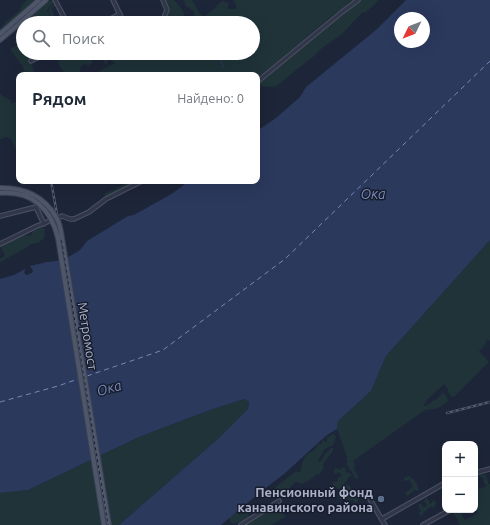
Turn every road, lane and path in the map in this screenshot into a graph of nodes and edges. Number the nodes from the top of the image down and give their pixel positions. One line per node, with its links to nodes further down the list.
1 (39, 0): 8 (main road)
2 (46, 0): 9 (main road)
3 (56, 0): 10 (street)
4 (113, 0): 7 (street)
5 (163, 0): 12 (street)
6 (358, 0): 17 (street)
7 (120, 14): 11 (street)
8 (21, 16)
9 (28, 16)
10 (64, 16)
11 (116, 16)
12 (164, 16)
13 (16, 20): 15 (main road)
14 (16, 26): 16 (main road)
15 (0, 34)
16 (0, 40)
17 (260, 80)
18 (136, 184): 22 (street)
19 (0, 188): 32 (main road, Метромост, bridge)
20 (0, 193): 31 (main road, Метромост, bridge)
21 (0, 216): 22 (street)
22 (44, 224): 23 (street)
23 (0, 244)
24 (490, 469): 25 (street)
25 (478, 472)
26 (442, 485): 30 (street)
27 (368, 496): 30 (street)
28 (279, 501): 33 (street)
29 (445, 513): 35 (street)
30 (382, 519): 34 (street)
31 (104, 525)
32 (109, 525)
33 (241, 525)
34 (385, 525)
35 (424, 525)

